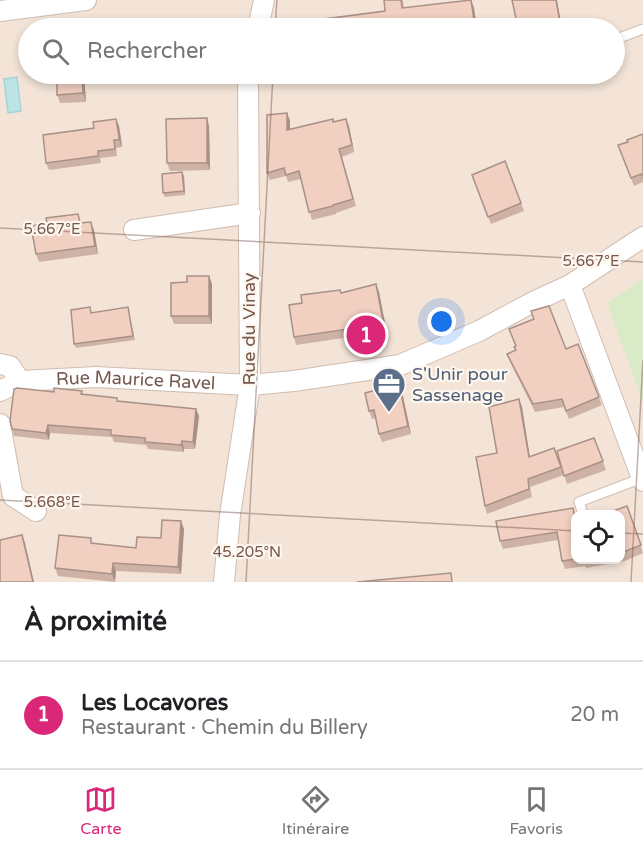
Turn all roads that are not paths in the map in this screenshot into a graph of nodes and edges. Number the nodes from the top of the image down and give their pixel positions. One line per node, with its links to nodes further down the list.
1 (86, 0): 3 (street)
2 (264, 0): 4 (street)
3 (0, 11)
4 (260, 18)
5 (643, 29): 6 (lane)
6 (625, 36)
7 (248, 84): 8 (street, Rue du Vinay)
8 (249, 213): 9 (street); 14 (street, Rue du Vinay)
9 (134, 230)
10 (643, 237): 11 (street, Rue Maurice Ravel)
11 (570, 285): 14 (street, Rue Maurice Ravel); 17 (street)
12 (0, 364): 13 (street)
13 (20, 381): 14 (street, Rue Maurice Ravel); 15 (street, Rue Maurice Ravel)
14 (250, 385): 20 (street, Rue du Vinay)
15 (0, 391)
16 (0, 424): 19 (street)
17 (642, 480): 18 (lane)
18 (582, 510)
19 (36, 511)
20 (224, 582)

